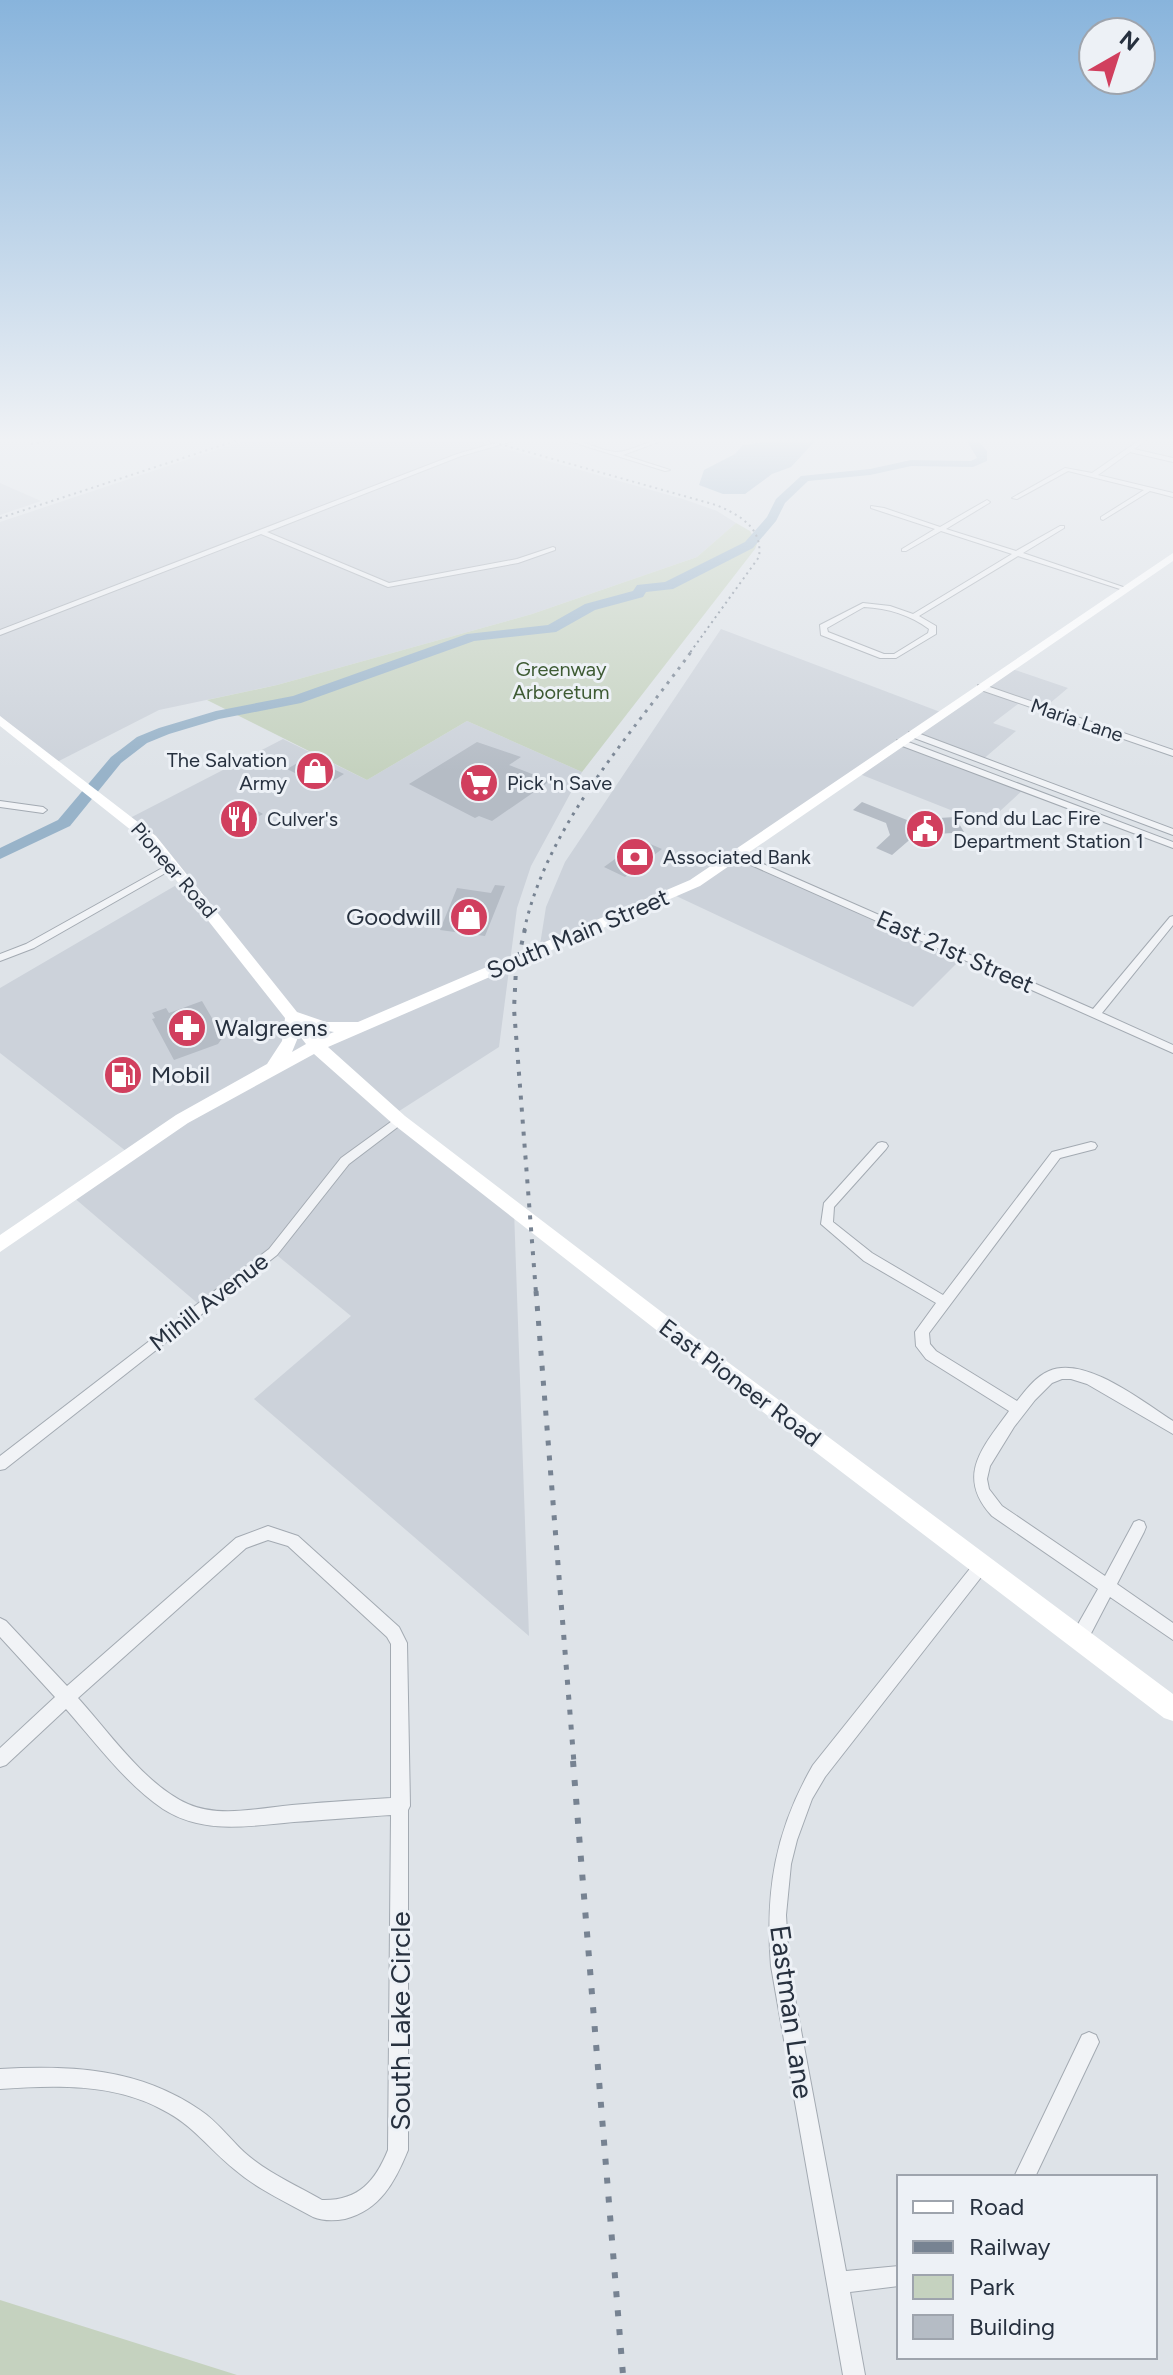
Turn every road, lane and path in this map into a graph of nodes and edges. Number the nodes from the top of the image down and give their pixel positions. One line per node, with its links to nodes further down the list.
1 (212, 550): 10 (street)
2 (305, 550): 3 (street)
3 (551, 550)
4 (1005, 550): 6 (street)
5 (1024, 550): 6 (street)
6 (1017, 554): 8 (street); 9 (street)
7 (1173, 556): 8 (main road, South Main Street)
8 (1125, 589): 11 (main road, South Main Street)
9 (912, 617): 9 (street)
10 (0, 633)
11 (981, 687): 13 (main road, South Main Street); 14 (street, Maria Lane)
12 (2, 719): 20 (main road, Pioneer Road)
13 (906, 738): 17 (street); 18 (street); 19 (main road, South Main Street)
14 (1173, 753)
15 (0, 804): 16 (street)
16 (43, 810)
17 (1173, 832)
18 (1173, 845)
19 (736, 855): 23 (street, East 21st Street); 25 (main road, South Main Street)
20 (173, 865): 22 (street); 24 (main road, Pioneer Road)
21 (1173, 919): 23 (street)
22 (0, 958)
23 (1095, 1014): 27 (street, East 21st Street)
24 (293, 1016): 25 (main road); 26 (main road, Pioneer Road); 28 (main road)
25 (369, 1023): 26 (main road, South Main Street)
26 (316, 1046): 28 (main road, South Main Street); 29 (main road, East Pioneer Road)
27 (1173, 1049)
28 (267, 1071): 32 (main road, South Main Street)
29 (399, 1120): 36 (street, Mihill Avenue); 38 (main road, East Pioneer Road)
30 (882, 1146): 33 (street)
31 (1091, 1146): 33 (street)
32 (0, 1245)
33 (943, 1301): 34 (street)
34 (1019, 1410): 35 (street); 39 (street)
35 (1173, 1428)
36 (0, 1464)
37 (1139, 1527): 39 (street)
38 (981, 1566): 42 (main road, East Pioneer Road); 51 (street, Eastman Lane)
39 (1107, 1586): 41 (street); 42 (street)
40 (0, 1626): 43 (street)
41 (1173, 1632)
42 (1079, 1639): 44 (main road, East Pioneer Road)
43 (66, 1697): 45 (street, South Lake Circle); 46 (street); 46 (street, South Lake Circle)
44 (1173, 1709)
45 (0, 1759)
46 (401, 1806): 48 (street, South Lake Circle)
47 (1089, 2042): 49 (street)
48 (0, 2079)
49 (1025, 2175)
50 (897, 2276): 51 (street)
51 (837, 2283): 52 (street, Eastman Lane)
52 (854, 2375)

